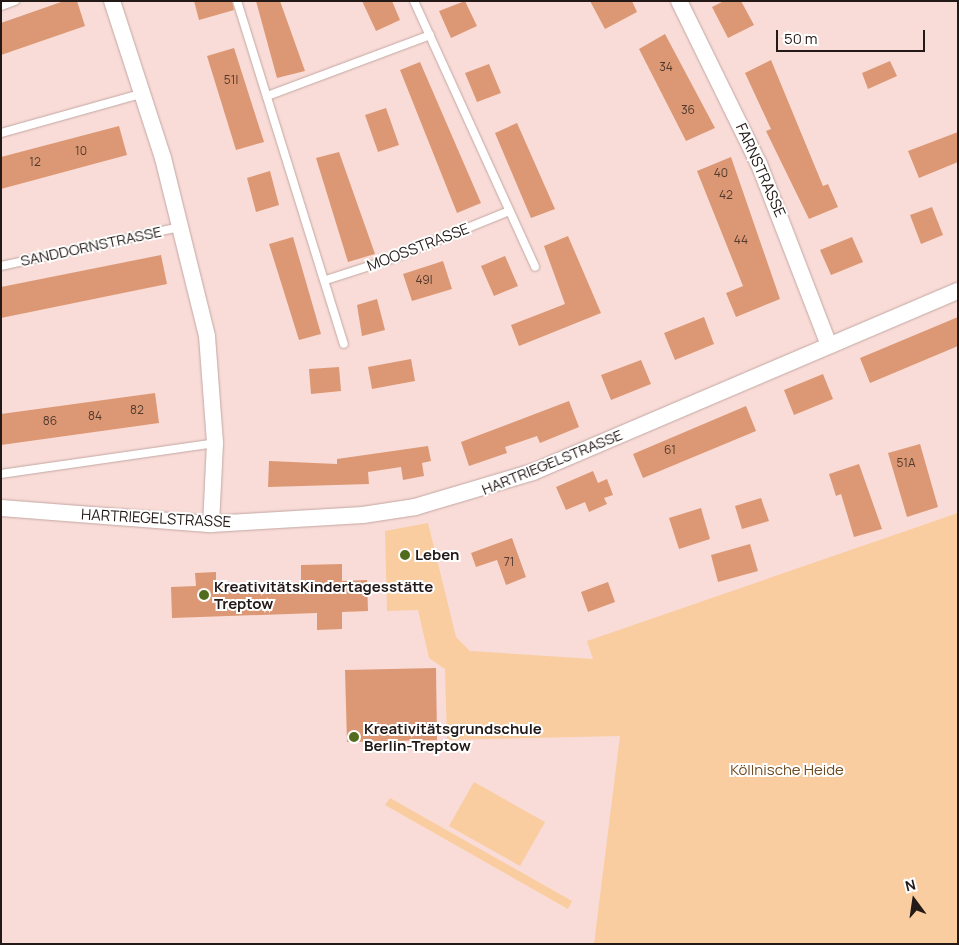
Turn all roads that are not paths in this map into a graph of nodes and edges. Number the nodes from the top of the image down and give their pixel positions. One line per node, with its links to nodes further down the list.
1 (15, 1): 6 (lane)
2 (112, 1): 8 (street, SANDDORNSTRASSE)
3 (237, 1): 9 (lane)
4 (414, 1): 7 (lane)
5 (679, 1): 18 (street, FARNSTRASSE)
6 (1, 6)
7 (430, 35): 9 (lane); 11 (lane)
8 (142, 94): 10 (lane); 12 (street, SANDDORNSTRASSE)
9 (268, 96): 15 (lane)
10 (1, 133)
11 (509, 211): 14 (lane); 15 (lane, MOOSSTRASSE)
12 (180, 227): 13 (lane, SANDDORNSTRASSE); 19 (street, SANDDORNSTRASSE)
13 (1, 266)
14 (535, 266)
15 (326, 280): 17 (lane)
16 (958, 291): 18 (street, HARTRIEGELSTRASSE)
17 (344, 344)
18 (829, 345): 22 (street, HARTRIEGELSTRASSE)
19 (215, 443): 20 (lane); 22 (street, SANDDORNSTRASSE)
20 (1, 474)
21 (1, 508): 22 (street, HARTRIEGELSTRASSE)
22 (211, 524)

